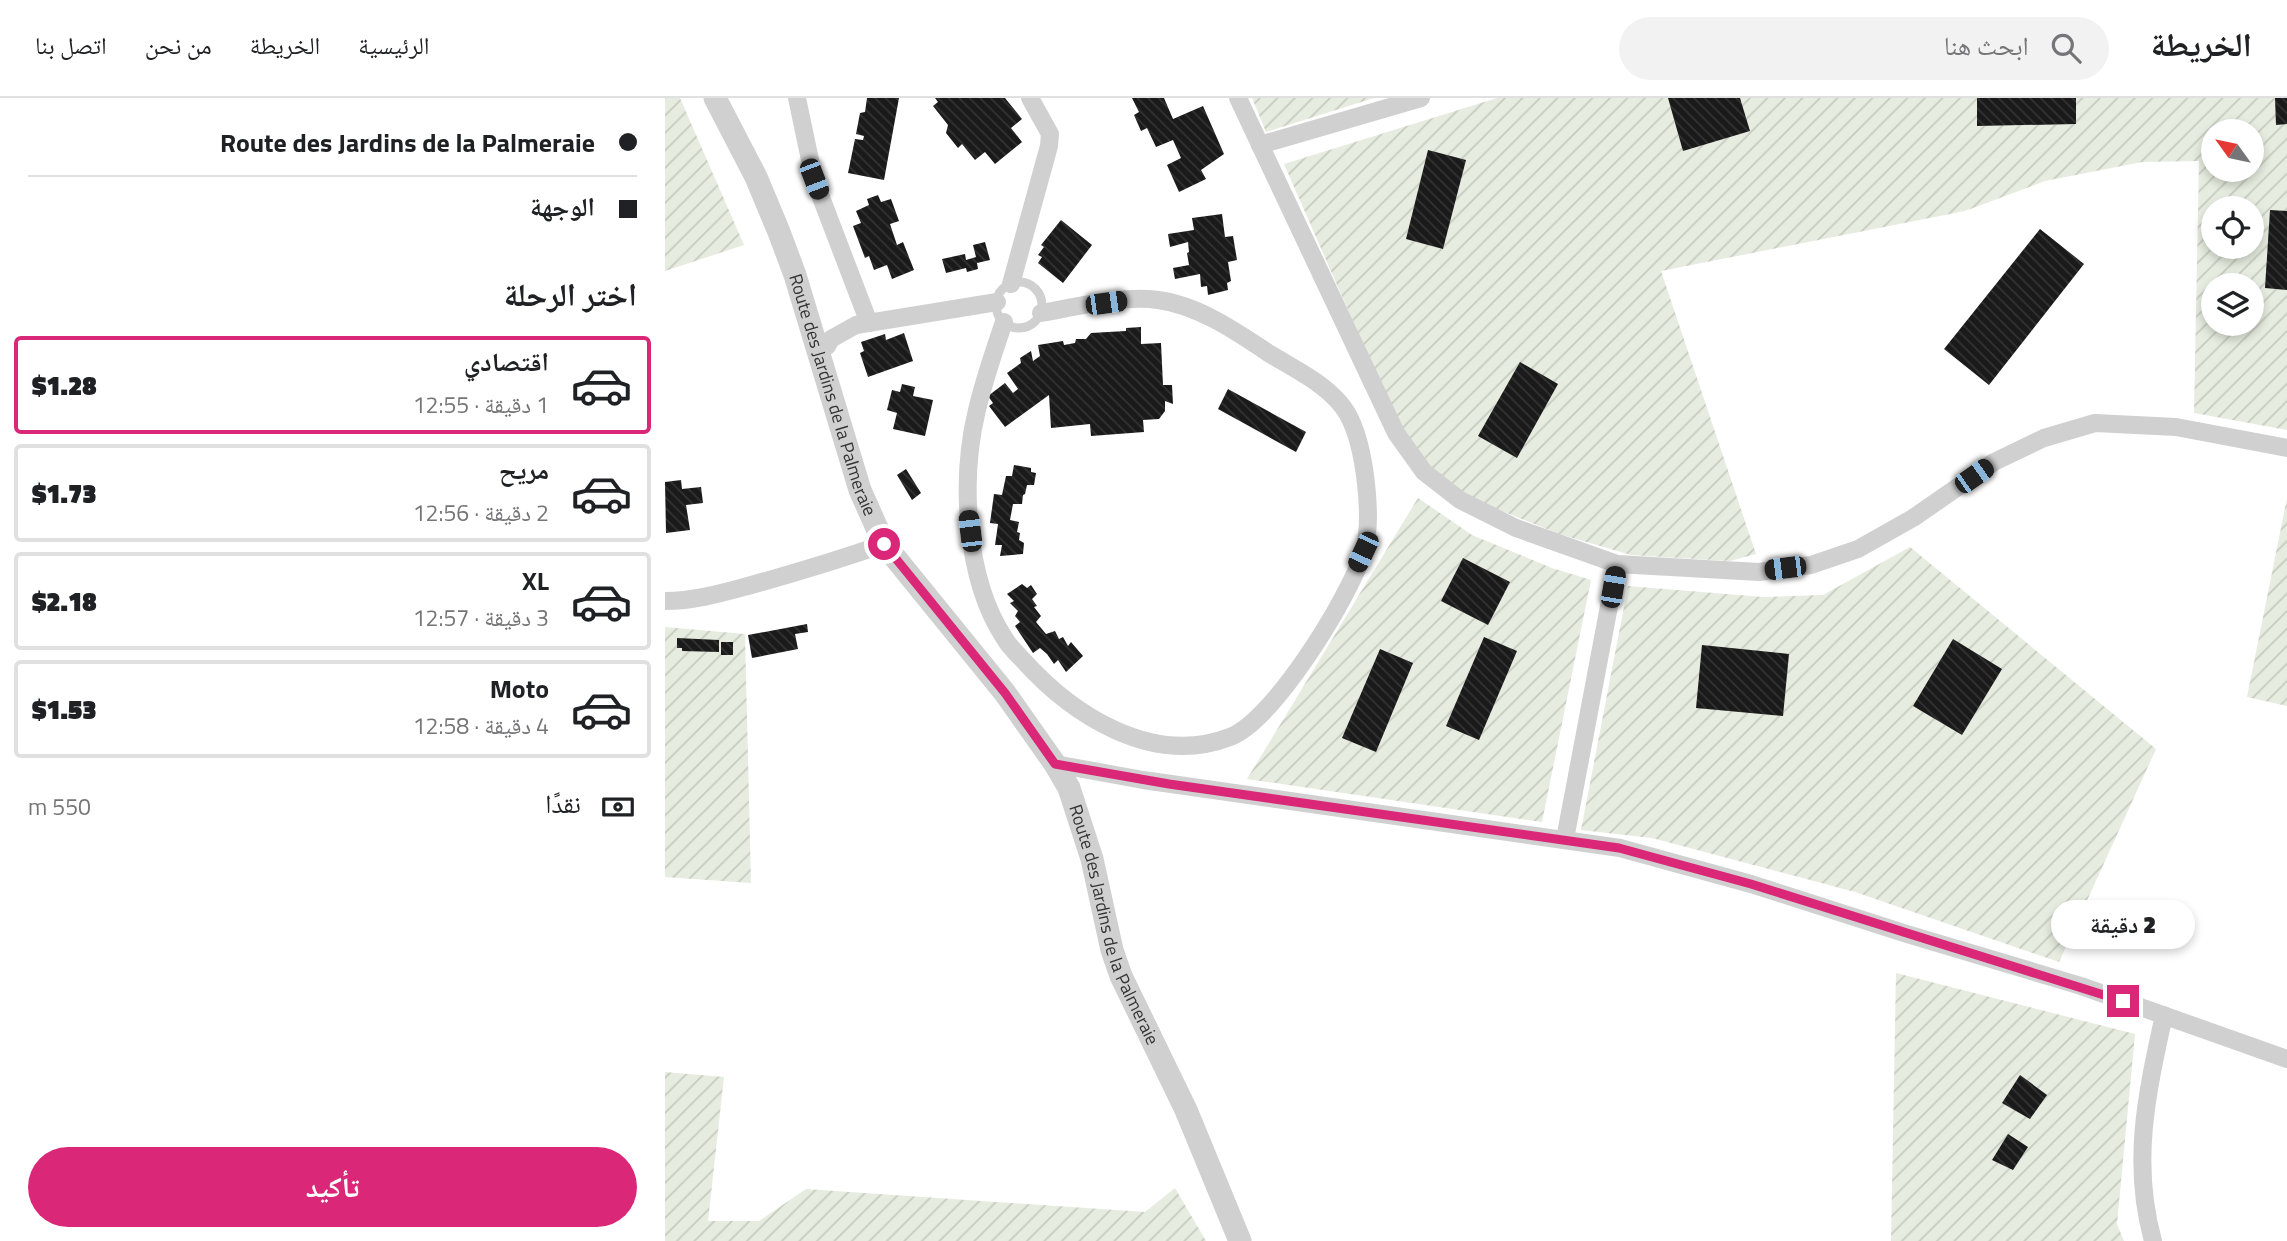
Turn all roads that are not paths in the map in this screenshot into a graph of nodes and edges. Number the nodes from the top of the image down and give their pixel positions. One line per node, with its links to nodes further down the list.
1 (715, 98): 12 (street, Route des Jardins de la Palmeraie)
2 (797, 98): 11 (street)
3 (1031, 98): 7 (street)
4 (1238, 98): 6 (street)
5 (1421, 98): 6 (street)
6 (1260, 145): 15 (street)
7 (1011, 284): 8 (lane); 9 (lane)
8 (997, 302): 10 (lane); 11 (street)
9 (1041, 313): 10 (lane); 10 (street)
10 (1004, 322)
11 (869, 323): 12 (street)
12 (819, 350): 14 (street, Route des Jardins de la Palmeraie)
13 (2287, 448): 15 (street)
14 (884, 544): 16 (street); 17 (street, Route des Jardins de la Palmeraie)
15 (1617, 564): 18 (street)
16 (665, 601)
17 (1055, 764): 18 (street); 21 (street, Route des Jardins de la Palmeraie)
18 (1565, 839): 19 (street)
19 (2164, 1015): 20 (street); 22 (street)
20 (2287, 1059)
21 (1240, 1241)
22 (2153, 1241)

